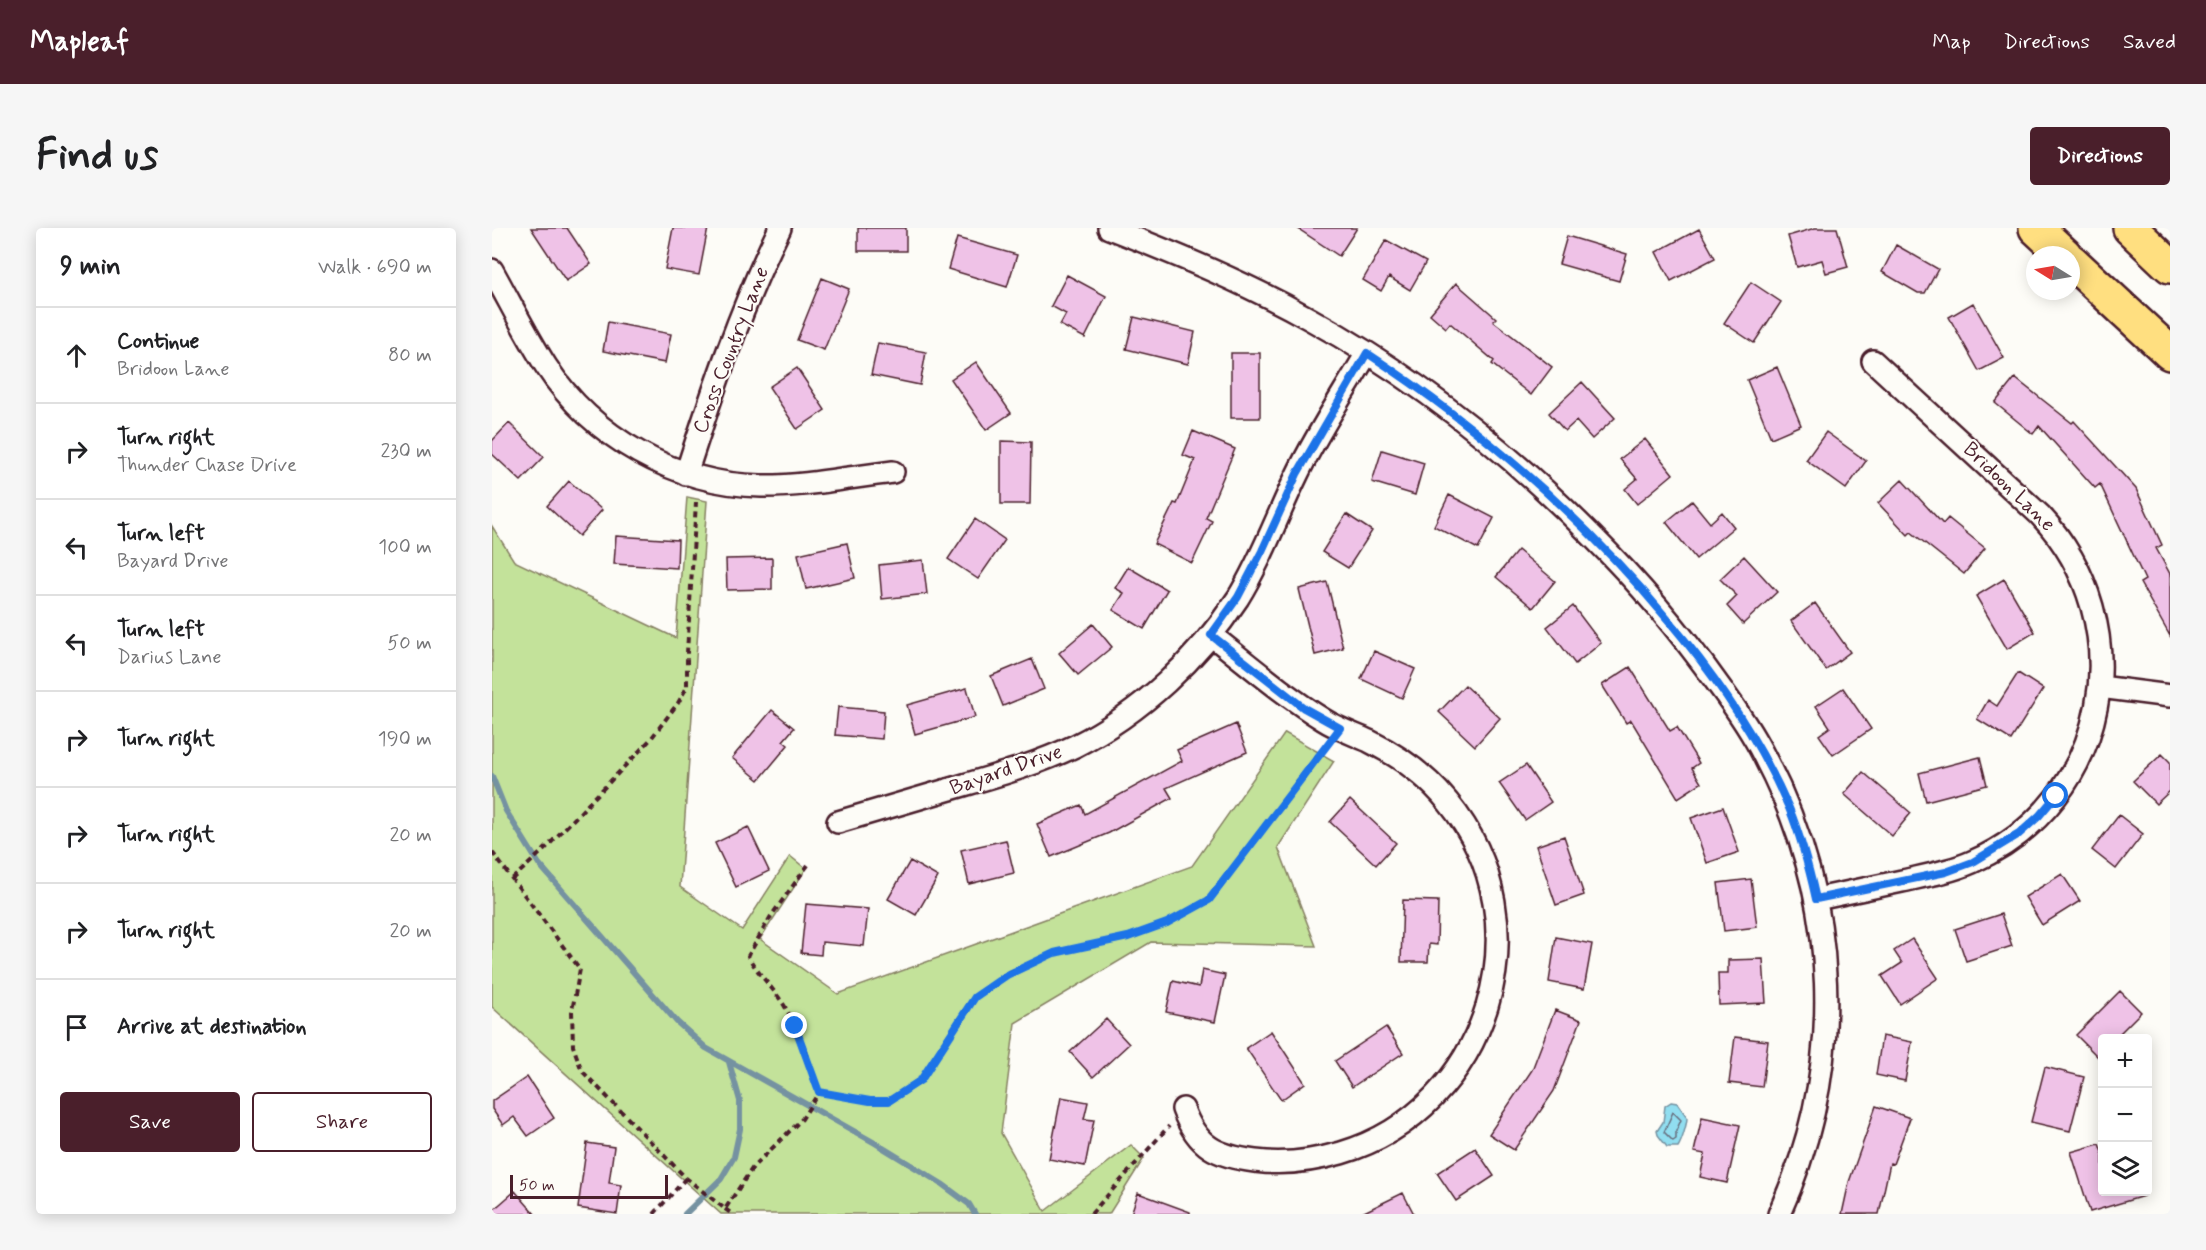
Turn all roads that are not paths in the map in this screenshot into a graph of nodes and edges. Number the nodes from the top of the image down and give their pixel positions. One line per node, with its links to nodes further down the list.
1 (780, 228): 13 (street, Cross Country Lane)
2 (1109, 228): 9 (street)
3 (2036, 228): 5 (highway)
4 (2130, 228): 6 (highway)
5 (2055, 246)
6 (2170, 266)
7 (2080, 269): 10 (highway)
8 (492, 270): 13 (street)
9 (1367, 353): 14 (street, Bayard Drive); 18 (street)
10 (2170, 353)
11 (1873, 361): 15 (street, Bridoon Lane)
12 (892, 472): 13 (street)
13 (686, 474)
14 (1211, 635): 17 (street, Bayard Drive); 19 (street)
15 (2100, 687): 16 (street); 18 (street, Bridoon Lane)
16 (2170, 696)
17 (838, 822)
18 (1816, 899): 20 (street)
19 (1183, 1110)
20 (1779, 1214)

